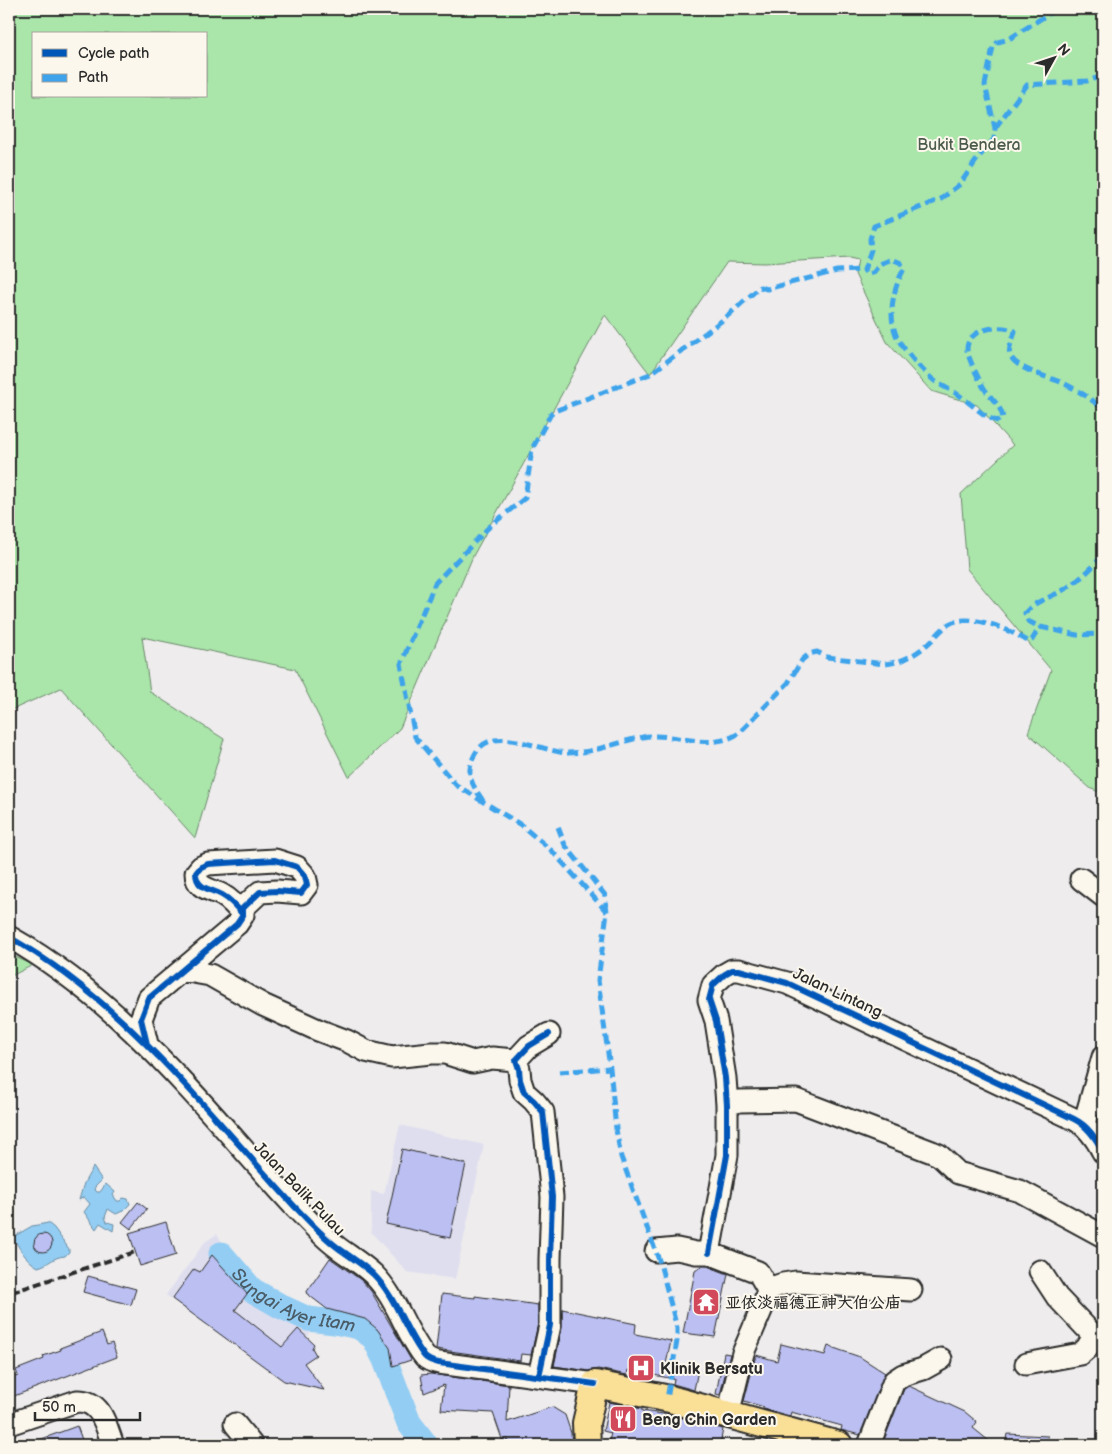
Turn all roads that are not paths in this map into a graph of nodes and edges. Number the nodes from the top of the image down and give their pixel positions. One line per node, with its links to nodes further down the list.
1 (1081, 878): 2 (street)
2 (1103, 896)
3 (243, 915): 3 (street); 5 (street)
4 (9, 937): 7 (street, Jalan Balik Pulau)
5 (182, 970): 7 (street); 9 (street)
6 (549, 1034): 9 (street)
7 (147, 1044): 22 (street, Jalan Balik Pulau)
8 (1103, 1057): 11 (street)
9 (516, 1060): 22 (street)
10 (727, 1105): 11 (street, Jalan Lintang); 13 (street); 15 (street, Jalan Lintang)
11 (1084, 1124): 12 (street, Jalan Lintang)
12 (1103, 1152)
13 (1103, 1236)
14 (656, 1251): 15 (street)
15 (709, 1253): 17 (street)
16 (1040, 1271): 19 (street)
17 (768, 1289): 18 (street); 24 (street)
18 (911, 1290)
19 (1099, 1335): 21 (street)
20 (941, 1359): 31 (street)
21 (1026, 1364)
22 (539, 1376): 23 (street, Jalan Balik Pulau)
23 (595, 1384): 24 (main road, Jalan Balik Pulau); 29 (main road)
24 (728, 1415): 30 (main road, Jalan Balik Pulau)
25 (9, 1424): 27 (street)
26 (236, 1424): 28 (street)
27 (113, 1445)
28 (252, 1445)
29 (587, 1445)
30 (839, 1445)
31 (869, 1445)

